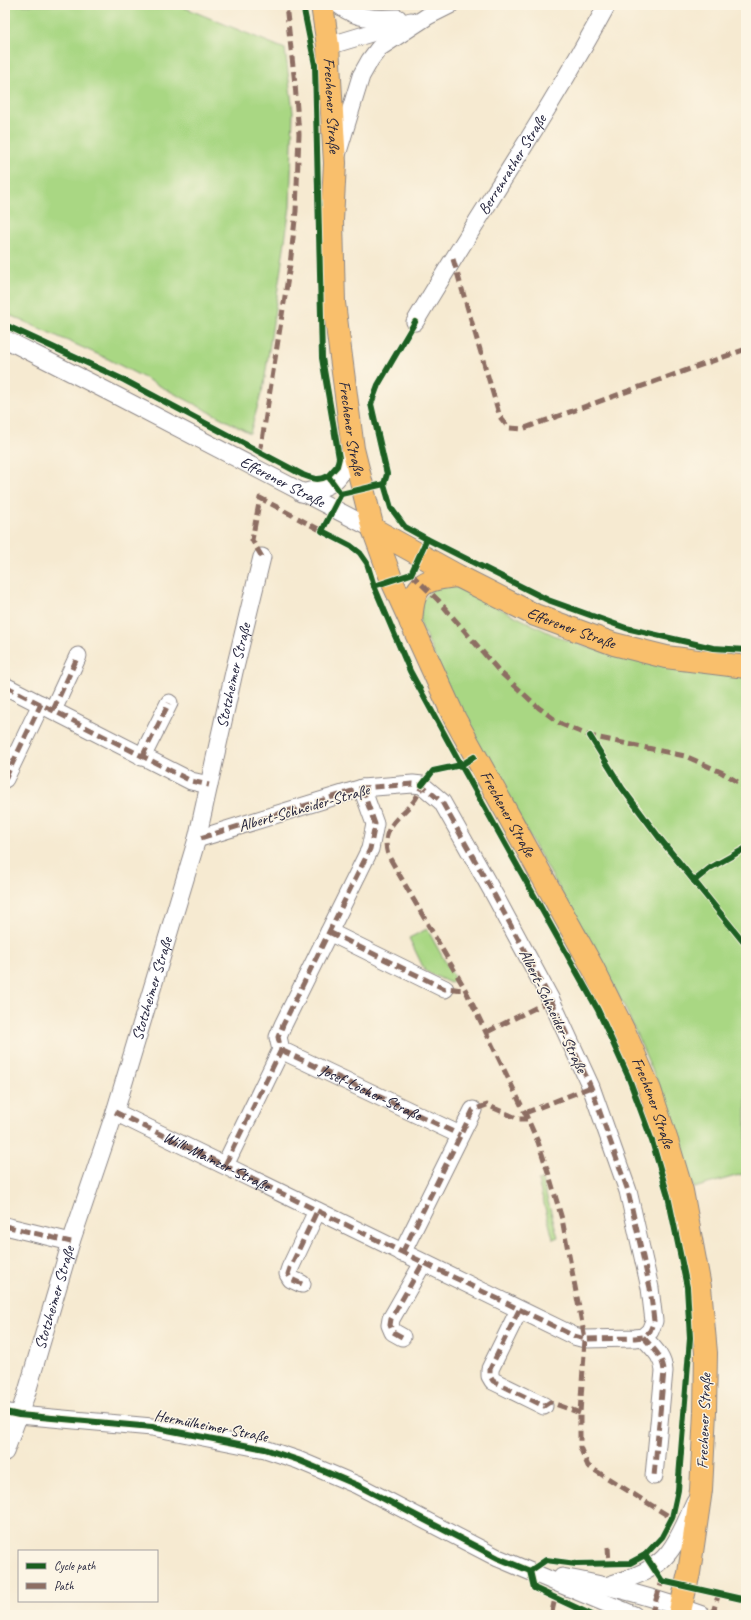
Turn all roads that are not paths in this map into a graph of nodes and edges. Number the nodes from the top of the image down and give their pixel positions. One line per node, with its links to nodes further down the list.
1 (322, 5): 6 (main road, Frechener Straße)
2 (338, 5): 5 (street)
3 (450, 5): 5 (street)
4 (606, 5): 8 (street, Berrenrather Straße)
5 (428, 16): 6 (street); 7 (street)
6 (328, 46): 7 (main road, Frechener Straße)
7 (334, 163): 10 (main road, Frechener Straße)
8 (415, 322)
9 (5, 339): 11 (street, Efferener Straße)
10 (353, 449): 11 (street); 12 (main road, Frechener Straße)
11 (301, 493): 12 (street, Efferener Straße)
12 (373, 529): 14 (main road, Efferener Straße); 15 (main road, Frechener Straße)
13 (262, 557): 23 (street, Stotzheimer Straße)
14 (458, 576): 15 (main road); 17 (main road, Efferener Straße)
15 (411, 623): 46 (main road, Frechener Straße)
16 (78, 656): 20 (street)
17 (746, 667)
18 (5, 686): 20 (street)
19 (169, 703): 21 (street)
20 (47, 707): 21 (street); 22 (street)
21 (142, 757): 23 (street)
22 (5, 779)
23 (209, 785): 25 (street, Stotzheimer Straße)
24 (362, 788): 25 (street, Albert-Schneider-Straße); 26 (street); 41 (street, Albert-Schneider-Straße)
25 (197, 839): 30 (street, Stotzheimer Straße)
26 (329, 932): 27 (street); 28 (street)
27 (445, 989)
28 (281, 1050): 31 (street, Josef-Löcher-Straße); 32 (street)
29 (473, 1110): 31 (street)
30 (115, 1112): 32 (street, Willi-Mainzer-Straße); 35 (street, Stotzheimer Straße)
31 (460, 1135): 36 (street)
32 (225, 1165): 33 (street, Willi-Mainzer-Straße)
33 (317, 1211): 36 (street, Willi-Mainzer-Straße); 38 (street)
34 (5, 1226): 35 (street)
35 (71, 1242): 43 (street, Stotzheimer Straße)
36 (402, 1253): 37 (street, Willi-Mainzer-Straße)
37 (424, 1263): 39 (street, Willi-Mainzer-Straße); 40 (street)
38 (302, 1284)
39 (519, 1310): 41 (street, Willi-Mainzer-Straße); 42 (street)
40 (402, 1337)
41 (643, 1337): 45 (street)
42 (544, 1406)
43 (12, 1413): 44 (street, Stotzheimer Straße); 47 (street, Hermülheimer Straße)
44 (5, 1452)
45 (654, 1476)
46 (701, 1490): 48 (street); 49 (main road, Frechener Straße)
47 (530, 1571): 48 (street, Hermülheimer Straße); 50 (street, Hermülheimer Straße)
48 (609, 1585): 49 (street, Hermülheimer Straße)
49 (680, 1611): 51 (street, Hermülheimer Straße)
50 (634, 1615)
51 (702, 1615)

